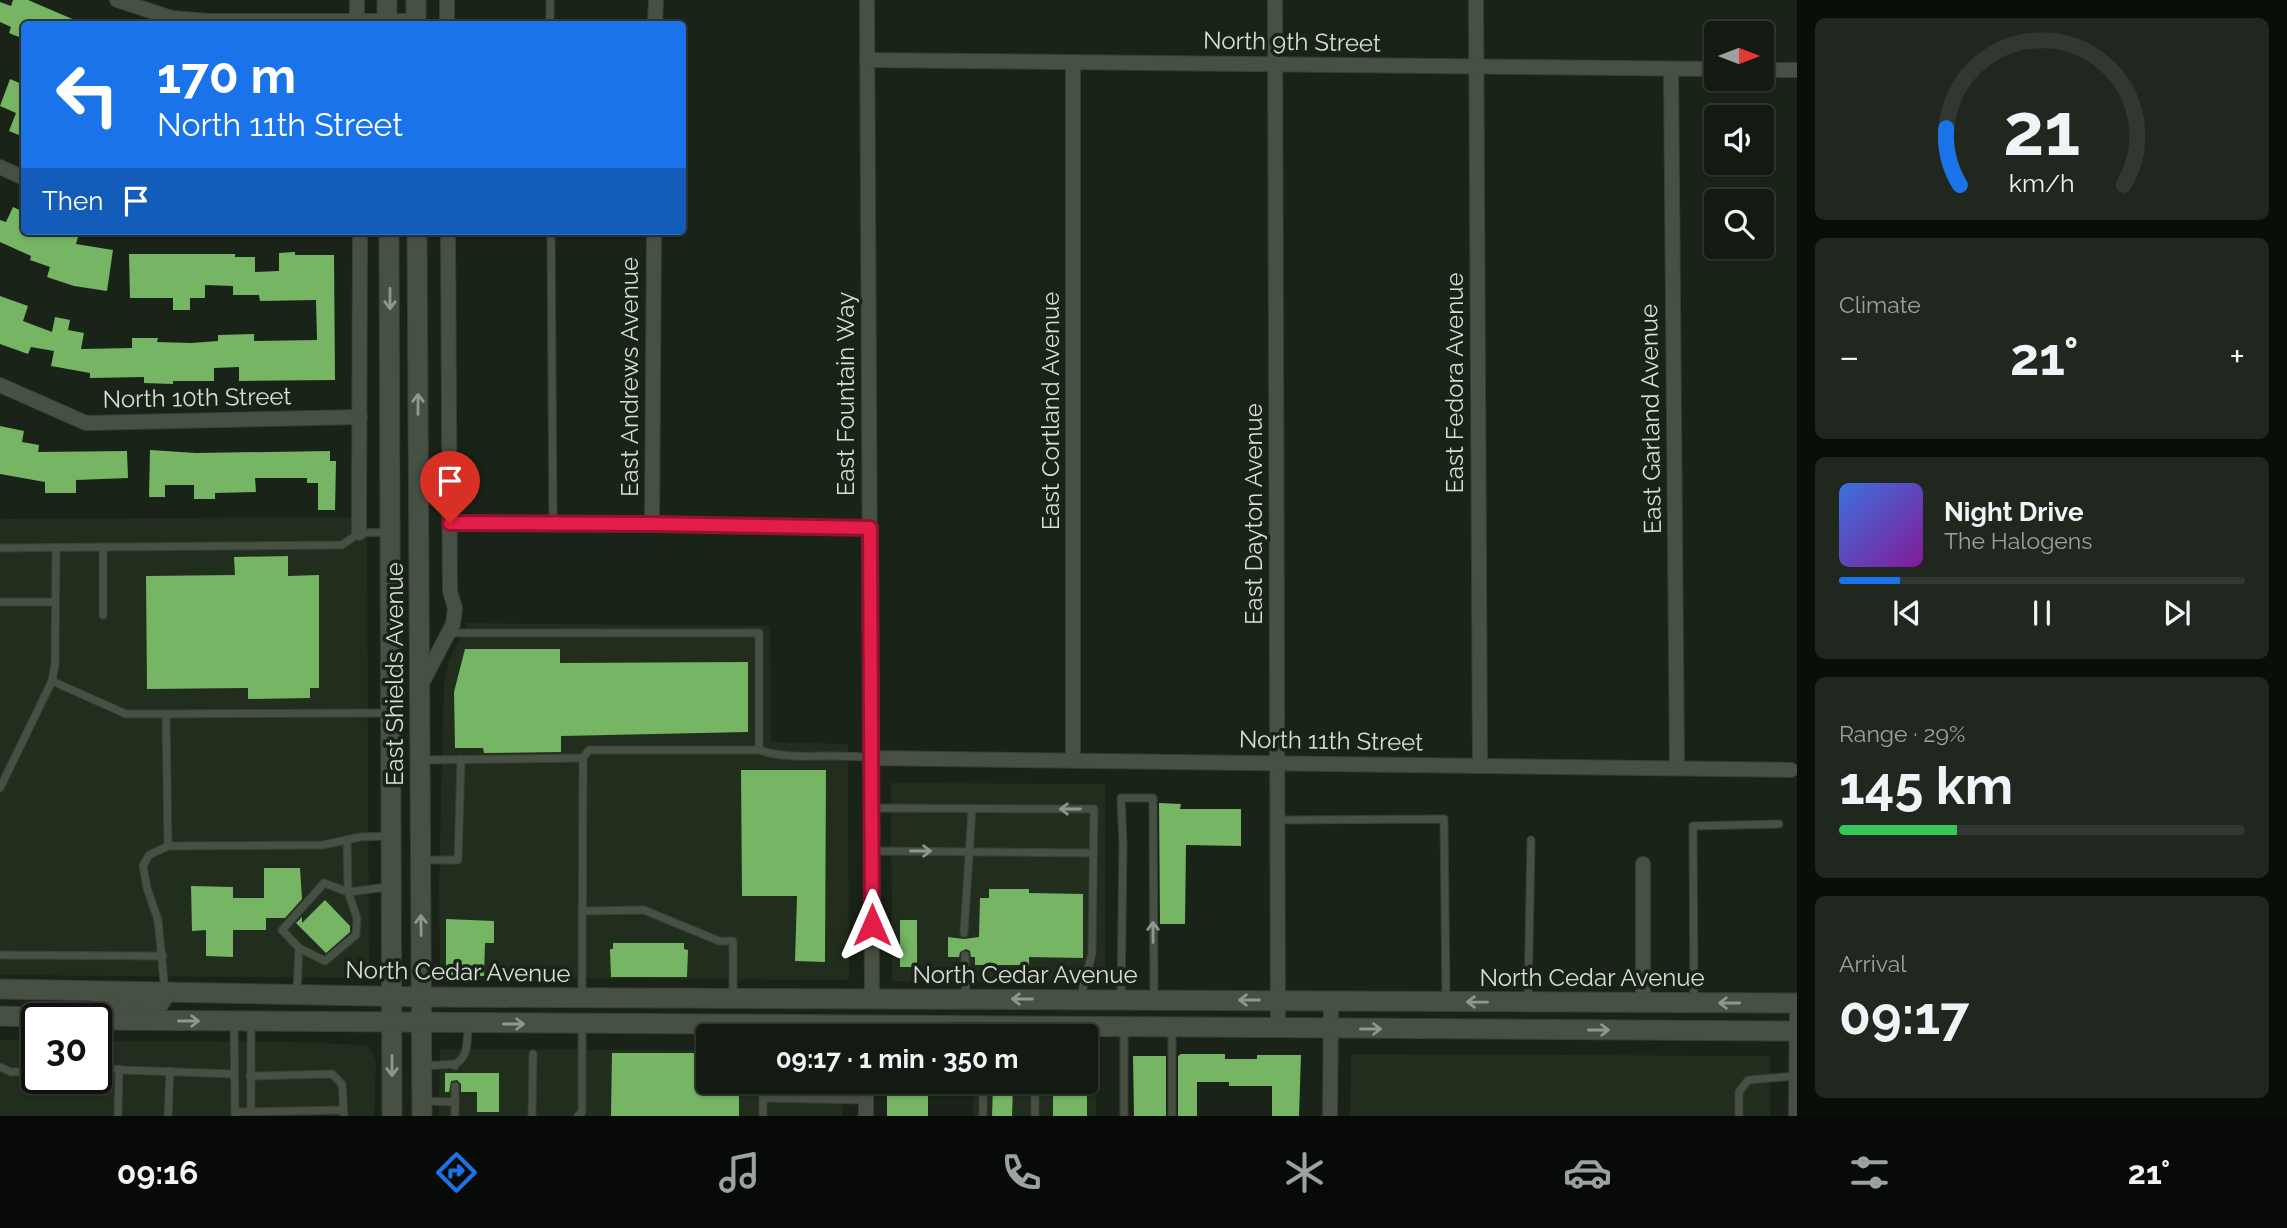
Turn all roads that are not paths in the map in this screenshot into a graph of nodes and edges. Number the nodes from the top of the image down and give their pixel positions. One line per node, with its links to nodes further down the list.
1 (117, 0): 11 (street)
2 (357, 0): 12 (street)
3 (387, 0): 13 (main road)
4 (416, 0): 14 (main road)
5 (447, 0): 15 (street)
6 (550, 0): 16 (lane)
7 (656, 0): 17 (street)
8 (867, 0): 18 (street, East Fountain Way)
9 (1275, 0): 20 (street, East Dayton Avenue)
10 (1476, 0): 21 (street, East Fedora Avenue)
11 (208, 21)
12 (357, 21)
13 (387, 21)
14 (416, 21)
15 (447, 21)
16 (550, 21)
17 (655, 21)
18 (867, 60): 19 (street, North 9th Street); 40 (street, East Fountain Way)
19 (1073, 63): 20 (street, North 9th Street); 60 (street, East Cortland Avenue)
20 (1275, 65): 21 (street, North 9th Street); 61 (street, East Dayton Avenue)
21 (1476, 67): 22 (street, North 9th Street); 62 (street, East Fedora Avenue)
22 (1671, 69): 23 (street, North 9th Street); 63 (street, East Garland Avenue)
23 (1704, 69)
24 (1774, 70): 25 (street)
25 (1797, 70)
26 (0, 167): 27 (street)
27 (21, 177)
28 (360, 235): 35 (street)
29 (389, 235): 36 (main road, East Shields Avenue, one-way to 36)
30 (417, 235): 49 (main road, East Shields Avenue, one-way to 30)
31 (448, 235): 37 (street)
32 (551, 235): 38 (lane)
33 (654, 235): 39 (street, East Andrews Avenue)
34 (0, 385): 35 (street, North 10th Street)
35 (360, 417): 42 (street)
36 (391, 424): 41 (main road, East Shields Avenue); 49 (main road)
37 (450, 523): 38 (street); 50 (street)
38 (553, 523): 39 (street)
39 (652, 524): 40 (street)
40 (870, 528): 57 (street, East Fountain Way)
41 (390, 532): 42 (lane); 53 (main road, East Shields Avenue)
42 (359, 533): 43 (lane)
43 (103, 547): 45 (lane); 48 (lane)
44 (0, 548): 45 (lane)
45 (56, 548): 47 (lane)
46 (0, 602): 47 (lane)
47 (55, 602): 51 (lane)
48 (103, 615)
49 (419, 632): 52 (main road, East Shields Avenue)
50 (449, 633): 52 (street); 55 (lane)
51 (52, 681): 54 (lane); 65 (lane)
52 (419, 688): 58 (main road, East Shields Avenue)
53 (391, 713): 54 (lane); 58 (main road); 70 (main road, East Shields Avenue)
54 (166, 715): 73 (lane)
55 (759, 750): 56 (lane); 57 (lane)
56 (583, 758): 59 (lane); 81 (lane)
57 (871, 758): 60 (street, North 11th Street); 66 (street, East Fountain Way)
58 (420, 760): 59 (lane); 77 (main road, East Shields Avenue)
59 (461, 760): 77 (lane)
60 (1073, 760): 61 (street, North 11th Street)
61 (1278, 763): 62 (street, North 11th Street); 68 (street, East Dayton Avenue)
62 (1480, 766): 63 (street, North 11th Street)
63 (1677, 768): 64 (street, North 11th Street)
64 (1791, 769)
65 (0, 788)
66 (871, 808): 67 (lane); 74 (street, East Fountain Way)
67 (972, 809): 75 (lane); 76 (lane, one-way to 67)
68 (1278, 820): 99 (street, East Dayton Avenue); 101 (lane)
69 (1779, 824): 104 (lane)
70 (392, 836): 71 (lane); 79 (main road, East Shields Avenue)
71 (347, 839): 73 (lane); 80 (lane)
72 (1531, 839): 102 (lane)
73 (168, 846): 86 (lane)
74 (871, 851): 75 (lane, one-way to 75); 94 (street, East Fountain Way)
75 (971, 852): 76 (lane); 82 (lane)
76 (1093, 853): 96 (lane)
77 (420, 860): 91 (main road, East Shields Avenue, one-way to 77)
78 (1643, 864): 103 (street)
79 (392, 886): 80 (lane); 90 (main road, East Shields Avenue)
80 (348, 892): 83 (lane); 83 (lane)
81 (582, 911): 92 (lane); 93 (lane)
82 (964, 933)
83 (299, 948): 89 (lane)
84 (0, 955): 86 (lane)
85 (965, 955): 95 (lane)
86 (163, 956): 88 (lane)
87 (0, 989): 88 (main road, North Cedar Avenue)
88 (165, 992): 89 (main road, North Cedar Avenue); 106 (main road)
89 (296, 995): 90 (main road, North Cedar Avenue)
90 (393, 997): 91 (main road, North Cedar Avenue); 111 (main road, East Shields Avenue)
91 (422, 997): 92 (main road, North Cedar Avenue); 112 (main road, East Shields Avenue)
92 (582, 998): 93 (main road, North Cedar Avenue)
93 (733, 998): 94 (main road, North Cedar Avenue); 116 (main road)
94 (872, 998): 95 (main road, North Cedar Avenue); 114 (main road)
95 (966, 999): 96 (main road, North Cedar Avenue, one-way to 95); 115 (main road)
96 (1080, 999): 97 (main road, North Cedar Avenue)
97 (1121, 1000): 98 (main road, North Cedar Avenue); 98 (lane, one-way to 97)
98 (1154, 1000): 99 (main road, North Cedar Avenue, one-way to 98)
99 (1278, 1000): 100 (main road, North Cedar Avenue); 119 (street, East Dayton Avenue)
100 (1331, 1001): 101 (main road, North Cedar Avenue); 120 (street)
101 (1446, 1002): 102 (main road, North Cedar Avenue, one-way to 101)
102 (1528, 1002): 103 (main road, North Cedar Avenue)
103 (1643, 1003): 104 (main road, North Cedar Avenue)
104 (1694, 1003): 105 (main road, North Cedar Avenue, one-way to 104)
105 (1797, 1003): 123 (street)
106 (112, 1008)
107 (0, 1016): 108 (main road)
108 (21, 1017)
109 (112, 1020): 110 (main road, North Cedar Avenue, one-way to 110)
110 (243, 1022): 111 (main road, North Cedar Avenue); 131 (lane); 132 (lane)
111 (393, 1023): 112 (main road, North Cedar Avenue); 148 (main road, East Shields Avenue, one-way to 148)
112 (423, 1024): 113 (main road, North Cedar Avenue); 125 (main road, East Shields Avenue)
113 (468, 1024): 116 (main road, North Cedar Avenue, one-way to 116); 125 (lane)
114 (771, 1024)
115 (868, 1024)
116 (582, 1025): 121 (main road, North Cedar Avenue); 151 (lane)
117 (1124, 1028): 118 (main road, North Cedar Avenue); 122 (main road, North Cedar Avenue); 156 (lane)
118 (1172, 1028): 119 (main road, North Cedar Avenue); 157 (lane)
119 (1278, 1028): 120 (main road, North Cedar Avenue)
120 (1331, 1028): 123 (main road, North Cedar Avenue, one-way to 123); 158 (street)
121 (696, 1029)
122 (1098, 1029)
123 (1797, 1031): 133 (street)
124 (533, 1054): 150 (lane)
125 (422, 1066): 142 (main road, East Shields Avenue)
126 (0, 1067): 129 (lane)
127 (112, 1069): 128 (lane)
128 (119, 1069): 130 (lane); 146 (lane)
129 (21, 1072)
130 (170, 1072): 131 (lane); 147 (lane)
131 (233, 1074): 145 (lane)
132 (250, 1076): 143 (lane); 144 (lane)
133 (1796, 1076): 159 (lane); 160 (street)
134 (455, 1086): 141 (lane)
135 (763, 1094): 139 (lane)
136 (866, 1094): 140 (street)
137 (983, 1094): 154 (lane)
138 (1035, 1094): 155 (lane)
139 (763, 1098): 140 (lane); 152 (lane)
140 (866, 1100): 153 (street)
141 (455, 1102): 142 (lane); 149 (lane)
142 (422, 1109)
143 (251, 1111): 144 (lane); 145 (lane)
144 (343, 1113)
145 (235, 1114)
146 (118, 1116)
147 (168, 1116)
148 (392, 1116)
149 (455, 1116)
150 (533, 1116)
151 (578, 1116)
152 (763, 1116)
153 (866, 1116)
154 (983, 1116)
155 (1035, 1116)
156 (1124, 1116)
157 (1172, 1116)
158 (1330, 1116)
159 (1739, 1116)
160 (1796, 1116)

